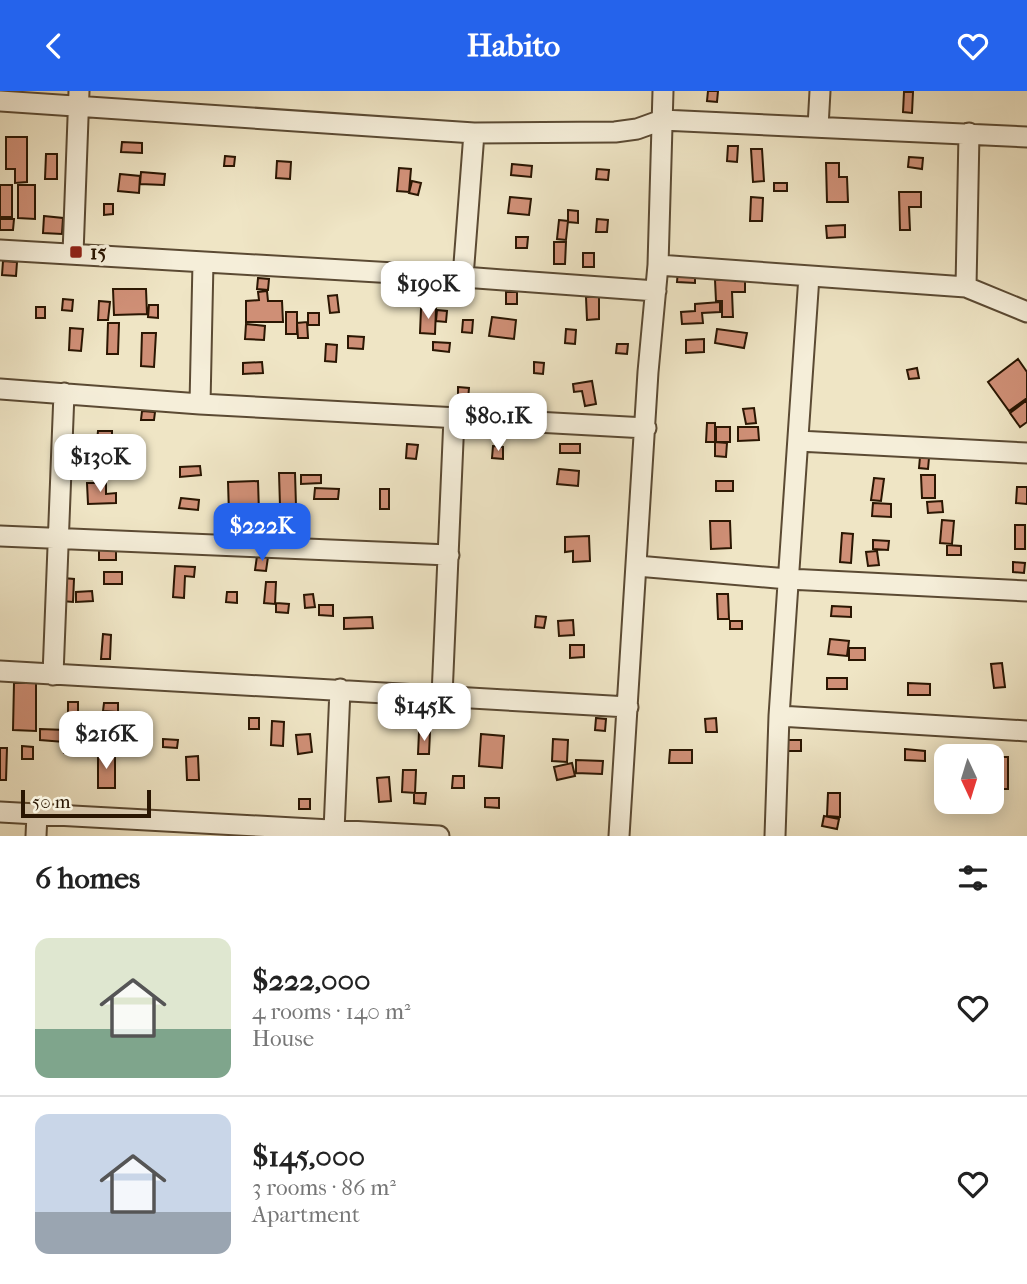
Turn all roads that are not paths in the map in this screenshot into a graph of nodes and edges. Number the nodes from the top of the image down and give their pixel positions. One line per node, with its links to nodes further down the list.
1 (663, 91): 5 (street)
2 (820, 91): 6 (street)
3 (78, 98): 4 (street); 7 (street); 11 (street)
4 (0, 101)
5 (662, 120): 6 (street); 7 (street); 13 (street)
6 (818, 127): 8 (street)
7 (474, 133): 15 (street)
8 (969, 133): 9 (street); 16 (street)
9 (1027, 137)
10 (0, 250): 11 (street)
11 (73, 254): 12 (street)
12 (203, 262): 15 (street); 21 (street)
13 (658, 265): 14 (street); 17 (street)
14 (810, 276): 16 (street); 24 (street)
15 (463, 277): 17 (street)
16 (965, 287): 18 (street)
17 (656, 291): 23 (street)
18 (1027, 313)
19 (0, 389): 20 (street)
20 (64, 393): 21 (street); 27 (street)
21 (200, 404): 22 (street)
22 (454, 418): 23 (street); 28 (street)
23 (646, 428): 29 (street)
24 (798, 441): 25 (street); 30 (street)
25 (1027, 453)
26 (0, 536): 27 (street)
27 (58, 539): 28 (street); 33 (street)
28 (449, 555): 35 (street)
29 (637, 566): 30 (street); 36 (street)
30 (788, 579): 31 (street); 37 (street)
31 (1027, 591)
32 (0, 671): 33 (street)
33 (53, 675): 34 (street)
34 (340, 689): 35 (street); 42 (street)
35 (442, 696): 36 (street)
36 (628, 707): 45 (street)
37 (779, 716): 38 (street); 46 (street)
38 (1027, 731)
39 (0, 811): 40 (street)
40 (37, 814): 41 (street); 43 (street)
41 (225, 831): 42 (street)
42 (334, 831): 44 (street)
43 (36, 836)
44 (439, 836)
45 (619, 836)
46 (775, 836)

